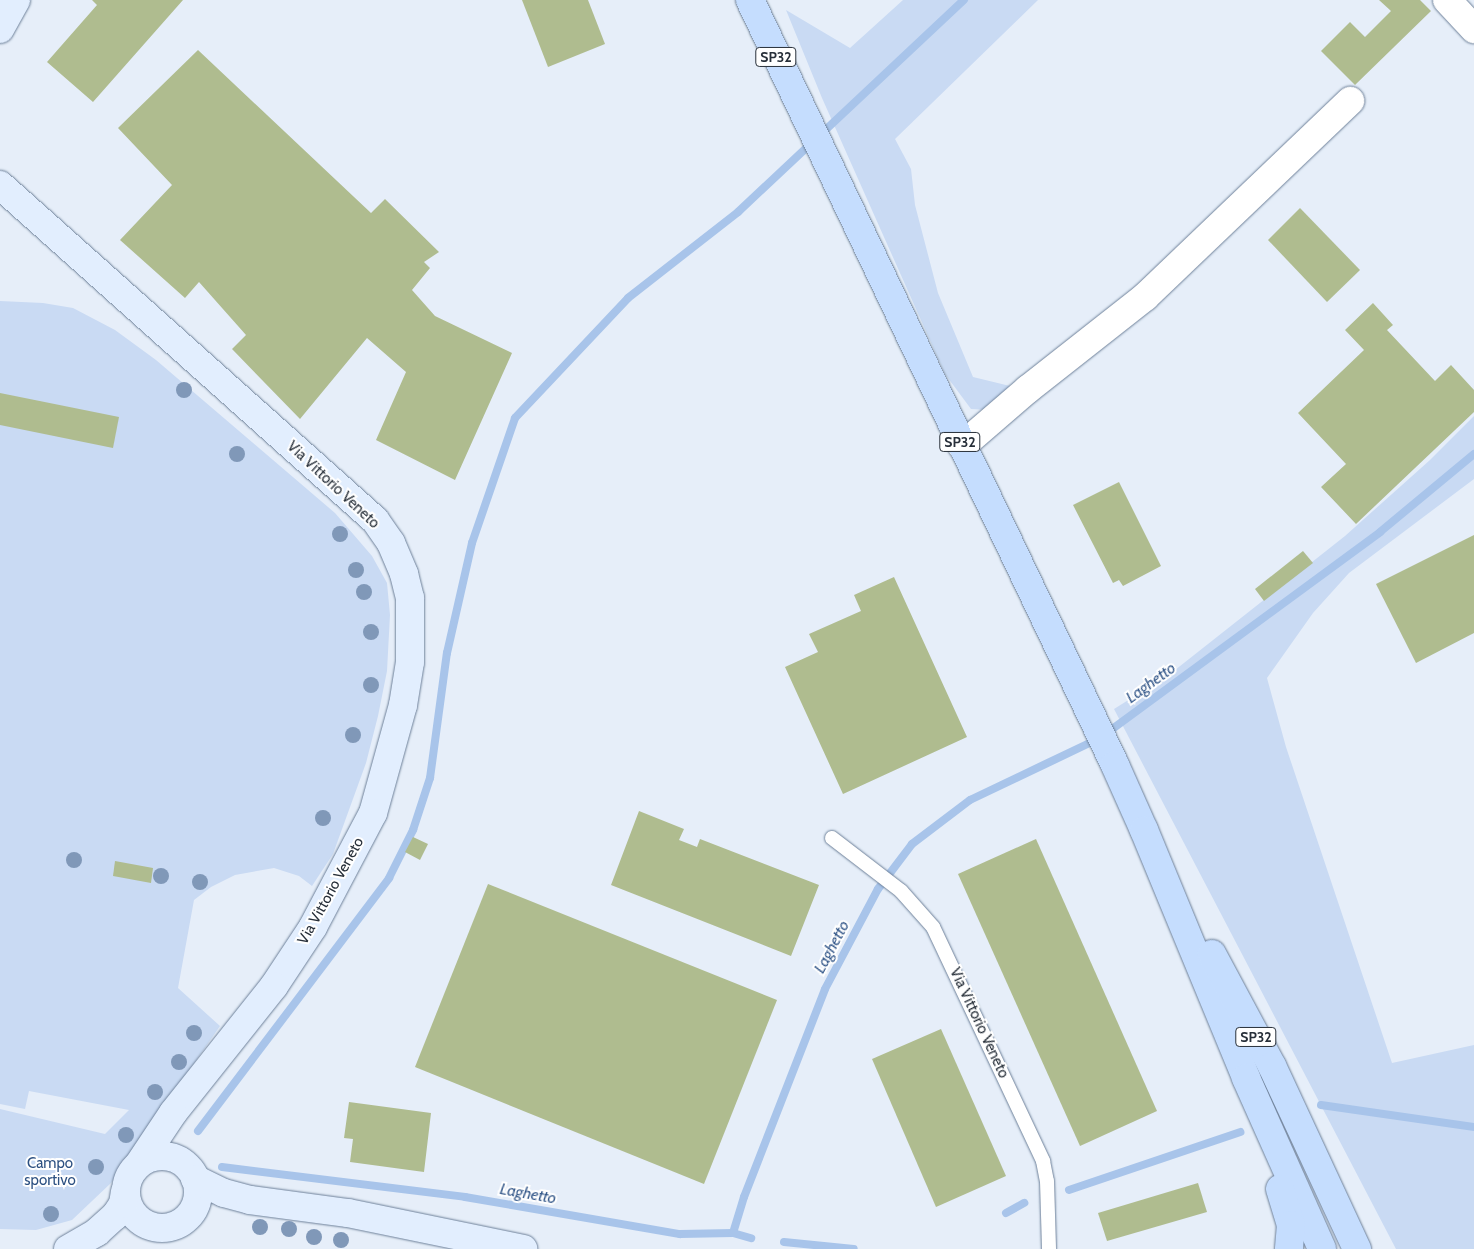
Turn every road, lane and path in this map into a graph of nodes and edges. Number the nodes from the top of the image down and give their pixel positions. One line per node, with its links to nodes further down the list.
1 (15, 0): 5 (street); 6 (street)
2 (750, 0): 8 (main road, SP32)
3 (757, 0): 8 (main road)
4 (1447, 0): 7 (street)
5 (0, 5)
6 (0, 28)
7 (1474, 29)
8 (784, 74): 11 (main road, SP32)
9 (1350, 101): 11 (street)
10 (0, 185): 15 (street, Via Vittorio Veneto)
11 (962, 446): 12 (main road, SP32)
12 (1144, 830): 14 (main road, SP32); 28 (main road, SP32)
13 (832, 838): 25 (lane, Via Vittorio Veneto)
14 (1246, 1078): 26 (main road); 27 (main road, SP32)
15 (196, 1086): 16 (street); 17 (street)
16 (139, 1164): 17 (street); 18 (street)
17 (187, 1169): 19 (street); 20 (street)
18 (125, 1192): 21 (street); 22 (street)
19 (250, 1200): 20 (street); 24 (street)
20 (193, 1210): 21 (street)
21 (147, 1225): 22 (street)
22 (97, 1232): 23 (street)
23 (68, 1249)
24 (523, 1249)
25 (1048, 1249)
26 (1289, 1249)
27 (1322, 1249)
28 (1357, 1249)

